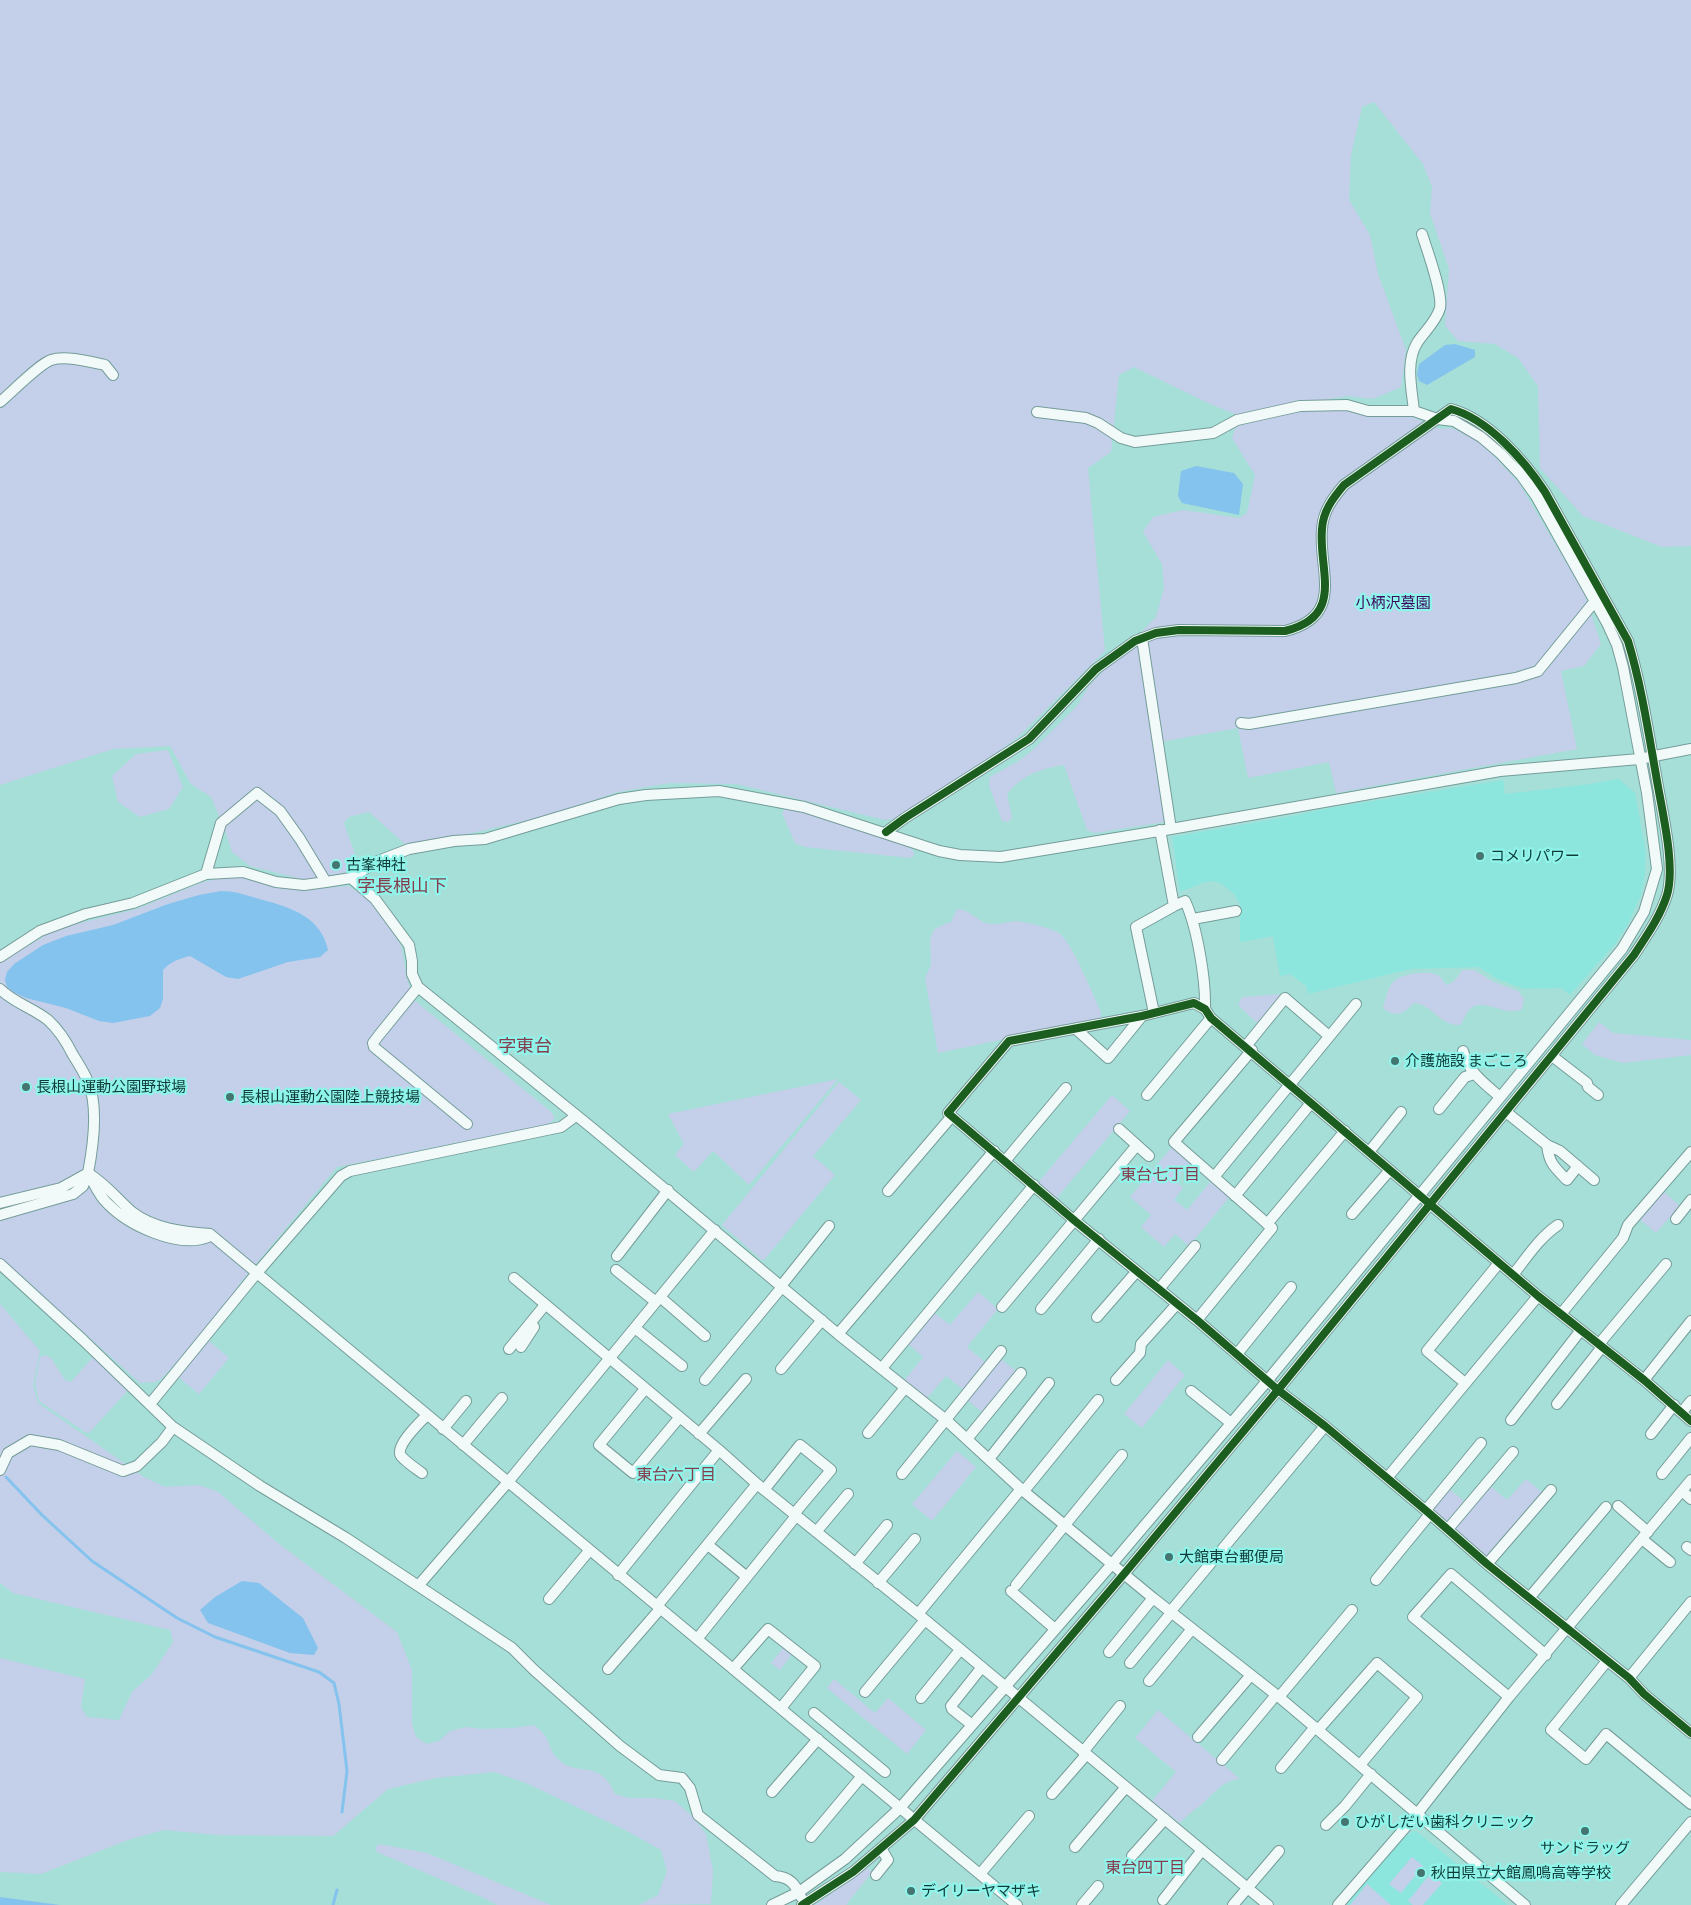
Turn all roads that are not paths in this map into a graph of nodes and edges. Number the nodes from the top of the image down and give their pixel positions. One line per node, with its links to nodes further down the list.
1 (1422, 234): 4 (street)
2 (113, 375): 3 (street)
3 (0, 402)
4 (1414, 411): 5 (street); 6 (street)
5 (1037, 412)
6 (1437, 419): 7 (street); 8 (street)
7 (1600, 598): 9 (street); 11 (street); 12 (street)
8 (1142, 638): 13 (street); 15 (street)
9 (1241, 723)
10 (1691, 749): 11 (street)
11 (1652, 756): 12 (street); 34 (street)
12 (1639, 759): 13 (street); 40 (street)
13 (1171, 829): 14 (street)
14 (1160, 830): 15 (street); 19 (street)
15 (886, 832): 17 (street)
16 (206, 874): 18 (street); 18 (street); 22 (street)
17 (351, 878): 18 (street); 23 (street)
18 (326, 882)
19 (1174, 906): 21 (street); 27 (street)
20 (1236, 911): 21 (street)
21 (1192, 919): 26 (street)
22 (0, 957)
23 (418, 987): 45 (street); 47 (street)
24 (0, 989): 59 (street)
25 (1356, 1004): 31 (street)
26 (1205, 1008): 27 (street); 29 (street)
27 (1154, 1013): 28 (street)
28 (1142, 1016): 30 (street); 30 (street)
29 (1212, 1018): 32 (street); 38 (street)
30 (1076, 1029): 46 (street)
31 (1329, 1036): 32 (street); 36 (street)
32 (1249, 1048): 36 (street); 60 (street)
33 (1463, 1051): 35 (street)
34 (1552, 1056): 39 (street); 44 (street)
35 (1474, 1074): 40 (street); 42 (street)
36 (1289, 1084): 41 (street); 60 (street)
37 (1066, 1088): 56 (street)
38 (1147, 1095)
39 (1598, 1095)
40 (1500, 1097): 65 (street)
41 (1311, 1103): 49 (street); 66 (street)
42 (1439, 1109)
43 (1401, 1112): 53 (street)
44 (1506, 1112): 51 (street); 69 (street)
45 (576, 1116): 63 (street); 86 (street)
46 (952, 1116): 52 (street); 64 (street)
47 (467, 1124)
48 (1119, 1129): 50 (street)
49 (1344, 1131): 53 (street); 74 (street)
50 (1137, 1145): 55 (street); 73 (street)
51 (1547, 1145): 57 (street); 57 (street)
52 (994, 1151): 56 (street); 105 (street)
53 (1369, 1152): 58 (street)
54 (1691, 1152): 98 (street)
55 (1149, 1156)
56 (1005, 1161): 62 (street)
57 (1578, 1166): 61 (street)
58 (1390, 1170): 65 (street); 70 (street)
59 (88, 1174): 68 (street); 71 (street); 86 (street)
60 (1214, 1177): 66 (street)
61 (1594, 1180)
62 (1034, 1185): 73 (street); 114 (street)
63 (668, 1190): 77 (street); 80 (street)
64 (888, 1191)
65 (1420, 1195): 69 (street); 120 (street)
66 (1236, 1196): 74 (street)
67 (1691, 1200): 72 (street)
68 (0, 1203)
69 (1430, 1204): 81 (street); 126 (street)
70 (1352, 1214)
71 (0, 1216)
72 (1676, 1218)
73 (1075, 1220): 78 (street); 96 (street)
74 (1267, 1224): 101 (street)
75 (1558, 1225): 87 (street)
76 (829, 1226): 89 (street)
77 (715, 1230): 89 (street); 93 (street)
78 (1099, 1239): 85 (street); 97 (street)
79 (1195, 1246): 91 (street)
80 (617, 1256)
81 (1499, 1263): 87 (street); 123 (street)
82 (0, 1264): 132 (street)
83 (1666, 1264): 107 (street)
84 (616, 1270): 93 (street)
85 (1137, 1271): 91 (street); 99 (street)
86 (256, 1274): 132 (street); 135 (street)
87 (1513, 1275): 92 (street)
88 (514, 1278): 95 (street)
89 (782, 1286): 100 (street); 118 (street)
90 (1291, 1287): 111 (street)
91 (1159, 1289): 94 (street)
92 (1538, 1296): 98 (street); 123 (street)
93 (658, 1300): 103 (street); 106 (street)
94 (1177, 1304): 101 (street); 119 (street)
95 (547, 1306): 108 (street); 109 (street); 112 (street)
96 (1002, 1307)
97 (1041, 1309)
98 (1561, 1314): 104 (street)
99 (1097, 1316)
100 (822, 1320): 105 (street); 115 (street)
101 (1197, 1320): 111 (street)
102 (1691, 1321): 121 (street)
103 (635, 1328): 112 (street); 113 (street)
104 (1581, 1330): 107 (street); 138 (street)
105 (838, 1334): 114 (street)
106 (705, 1336)
107 (1601, 1346): 121 (street); 133 (street)
108 (520, 1347)
109 (508, 1349)
110 (1001, 1351): 137 (street)
111 (1237, 1354): 120 (street)
112 (610, 1359): 125 (street); 161 (street)
113 (682, 1366)
114 (882, 1368): 124 (street)
115 (781, 1370)
116 (1021, 1373): 148 (street)
117 (746, 1379): 144 (street)
118 (705, 1380)
119 (1116, 1380)
120 (1267, 1380): 126 (street); 140 (street)
121 (1644, 1380): 134 (street)
122 (1049, 1383): 154 (street)
123 (1466, 1383): 159 (street)
124 (905, 1388): 137 (street); 145 (street)
125 (645, 1389): 136 (street); 136 (street)
126 (1278, 1390): 141 (street); 184 (street)
127 (1192, 1392): 140 (street)
128 (502, 1398): 150 (street)
129 (1098, 1400): 163 (street)
130 (466, 1401): 143 (street)
131 (1691, 1401): 134 (street)
132 (150, 1404): 142 (street)
133 (1557, 1404)
134 (1678, 1409): 139 (street); 146 (street)
135 (427, 1415): 143 (street); 156 (street)
136 (679, 1418): 144 (street)
137 (946, 1420): 148 (street); 157 (street)
138 (1511, 1420)
139 (1691, 1421)
140 (1231, 1423): 182 (street)
141 (1325, 1426): 159 (street); 196 (street)
142 (173, 1427): 155 (street); 189 (street)
143 (443, 1429): 150 (street)
144 (699, 1434): 151 (street)
145 (868, 1434)
146 (1651, 1434)
147 (1691, 1438): 158 (street)
148 (967, 1440): 154 (street)
149 (1481, 1443): 170 (street)
150 (463, 1445): 161 (street)
151 (719, 1450): 162 (street); 185 (street)
152 (1513, 1452): 174 (street)
153 (1122, 1455): 173 (street)
154 (989, 1459): 163 (street)
155 (0, 1470)
156 (422, 1473)
157 (902, 1474)
158 (1662, 1474)
159 (1388, 1478): 170 (street)
160 (1691, 1480): 165 (street)
161 (508, 1482): 179 (street); 189 (street)
162 (760, 1487): 171 (street); 171 (street); 178 (street)
163 (1023, 1490): 173 (street); 197 (street)
164 (1551, 1490): 183 (street)
165 (1682, 1491): 167 (street); 176 (street)
166 (848, 1494): 175 (street)
167 (1691, 1499)
168 (1618, 1506): 176 (street)
169 (1606, 1507): 191 (street)
170 (1428, 1512): 174 (street); 187 (street)
171 (795, 1515): 175 (street); 186 (street)
172 (887, 1525): 181 (street)
173 (1064, 1525): 182 (street); 199 (street)
174 (1448, 1529): 183 (street)
175 (816, 1532): 181 (street)
176 (1645, 1535): 180 (street); 198 (street)
177 (915, 1539): 188 (street)
178 (708, 1545): 186 (street); 194 (street)
179 (589, 1551): 185 (street); 192 (street)
180 (1670, 1562)
181 (855, 1564): 188 (street)
182 (1112, 1564): 184 (street); 199 (street)
183 (1487, 1564): 191 (street)
184 (1124, 1574): 190 (street); 218 (street)
185 (618, 1575): 194 (street)
186 (747, 1577): 201 (street)
187 (1376, 1580)
188 (878, 1582): 197 (street)
189 (418, 1586): 257 (street)
190 (1152, 1598): 196 (street); 203 (street)
191 (1529, 1598): 198 (street)
192 (550, 1599)
193 (1691, 1602): 211 (street)
194 (659, 1608): 201 (street); 208 (street)
195 (1352, 1610): 215 (street)
196 (1171, 1612): 200 (street); 206 (street)
197 (921, 1617): 202 (street); 214 (street)
198 (1567, 1627): 204 (street); 205 (street)
199 (1056, 1629): 213 (street)
200 (1192, 1629): 210 (street); 212 (street)
201 (697, 1639): 209 (street)
202 (960, 1650): 207 (street); 217 (street)
203 (1108, 1652)
204 (1546, 1655): 216 (street); 216 (street)
205 (1608, 1661): 211 (street); 239 (street)
206 (1130, 1663)
207 (982, 1668): 213 (street); 222 (street)
208 (608, 1669)
209 (733, 1669): 220 (street); 220 (street)
210 (1251, 1675): 215 (street); 225 (street)
211 (1629, 1678): 224 (street)
212 (1149, 1681)
213 (1005, 1687): 218 (street); 222 (street)
214 (865, 1692)
215 (1278, 1696): 223 (street); 230 (street)
216 (1509, 1697): 241 (street)
217 (921, 1698)
218 (1018, 1698): 228 (street); 244 (street)
219 (1120, 1706): 228 (street)
220 (781, 1708): 226 (street)
221 (814, 1713): 227 (street)
222 (972, 1725): 240 (street)
223 (1317, 1728): 231 (street); 231 (street); 232 (street)
224 (1691, 1733)
225 (1198, 1737)
226 (818, 1739): 229 (street); 237 (street)
227 (847, 1740): 229 (street); 233 (street)
228 (1085, 1753): 236 (street); 238 (street)
229 (836, 1754): 235 (street)
230 (1222, 1760)
231 (1360, 1765): 234 (street)
232 (1281, 1768)
233 (885, 1772)
234 (1371, 1774): 241 (street); 246 (street)
235 (862, 1776): 240 (street); 247 (street)
236 (1126, 1787): 243 (street); 248 (street)
237 (772, 1792)
238 (1052, 1794)
239 (1691, 1804)
240 (900, 1808): 244 (street); 257 (street)
241 (1417, 1814): 265 (street); 266 (street)
242 (1029, 1816): 253 (street)
243 (1165, 1819): 250 (street); 252 (street)
244 (914, 1820): 249 (street); 253 (street)
245 (1691, 1822): 267 (street)
246 (1326, 1825)
247 (811, 1836)
248 (1075, 1847)
249 (881, 1848): 254 (street); 260 (street)
250 (1202, 1850): 256 (street); 258 (street)
251 (1279, 1851): 256 (street)
252 (1132, 1856)
253 (980, 1874): 261 (street)
254 (876, 1875)
255 (1098, 1886): 262 (street)
256 (1248, 1888): 263 (street); 264 (street)
257 (799, 1892): 259 (street); 260 (street)
258 (1164, 1900)
259 (772, 1905)
260 (804, 1905)
261 (1017, 1905)
262 (1082, 1905)
263 (1233, 1905)
264 (1268, 1905)
265 (1338, 1905)
266 (1525, 1905)
267 (1621, 1905)

